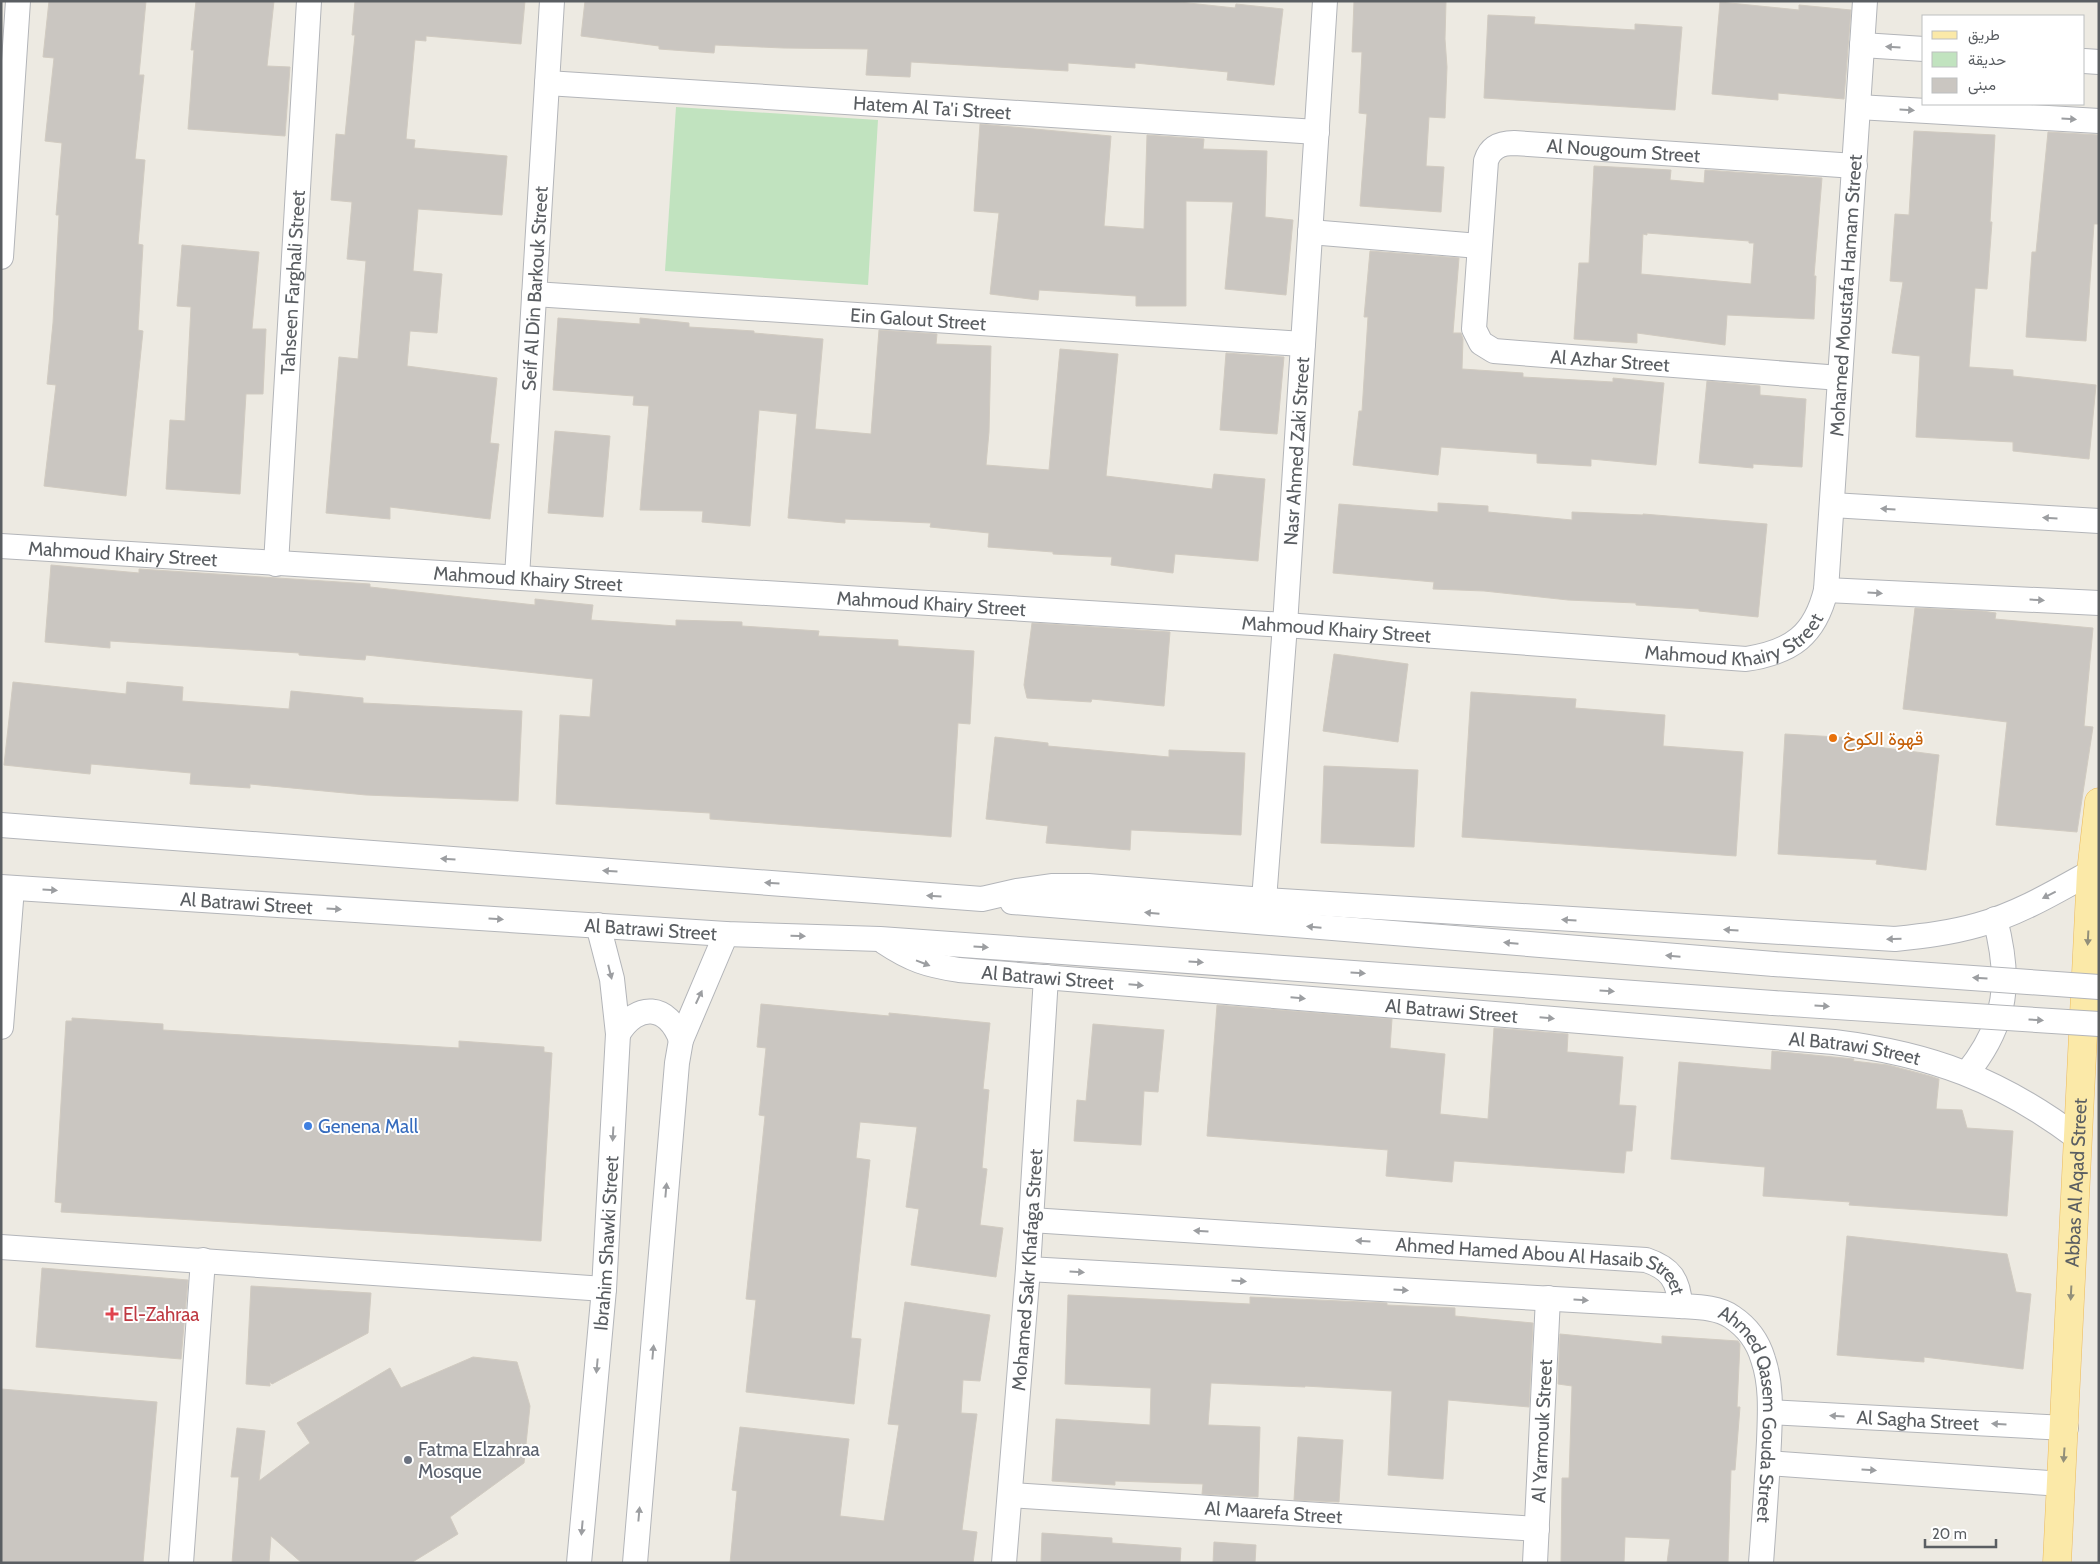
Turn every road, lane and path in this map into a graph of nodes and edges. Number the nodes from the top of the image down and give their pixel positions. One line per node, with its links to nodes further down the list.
1 (18, 1): 15 (street)
2 (309, 1): 25 (street, Tahseen Farghali Street)
3 (552, 1): 10 (street, Seif Al Din Barkouk Street)
4 (1325, 1): 13 (street, Nasr Ahmed Zaki Street)
5 (1865, 1): 6 (street, Mohamed Moustafa Hamam Street)
6 (1862, 45): 7 (street, one-way to 6); 11 (street, Mohamed Moustafa Hamam Street)
7 (1922, 49)
8 (2085, 61): 9 (street)
9 (2099, 62)
10 (547, 83): 13 (street, Hatem Al Ta'i Street); 19 (street, Seif Al Din Barkouk Street)
11 (1858, 107): 12 (street, one-way to 12); 14 (street, Mohamed Moustafa Hamam Street)
12 (2099, 121)
13 (1317, 132): 16 (street, Nasr Ahmed Zaki Street)
14 (1854, 166): 17 (street, Al Nougoum Street); 21 (street, Mohamed Moustafa Hamam Street)
15 (2, 224): 18 (street)
16 (1310, 232): 17 (street); 20 (street, Nasr Ahmed Zaki Street)
17 (1479, 246): 21 (street, Al Azhar Street)
18 (1, 257)
19 (534, 294): 20 (street, Ein Galout Street); 26 (street, Seif Al Din Barkouk Street)
20 (1304, 344): 29 (street, Nasr Ahmed Zaki Street)
21 (1840, 378): 22 (street, Mohamed Moustafa Hamam Street)
22 (1832, 505): 23 (street, one-way to 22); 27 (street, Mohamed Moustafa Hamam Street)
23 (2099, 521)
24 (1, 546): 25 (street, Mahmoud Khairy Street)
25 (276, 564): 26 (street, Mahmoud Khairy Street)
26 (517, 577): 29 (street, Mahmoud Khairy Street)
27 (1826, 590): 28 (street, one-way to 28); 29 (street, Mahmoud Khairy Street)
28 (2099, 603)
29 (1285, 626): 35 (street, Nasr Ahmed Zaki Street)
30 (2099, 802): 32 (main road, Abbas Al Aqad Street)
31 (1, 825): 34 (street, one-way to 31)
32 (2092, 872): 36 (street, one-way to 36); 47 (main road, Abbas Al Aqad Street, one-way to 47)
33 (7, 888): 37 (street, Al Batrawi Street, one-way to 37); 43 (street)
34 (982, 899): 35 (street); 41 (street, one-way to 34, bridge)
35 (1264, 900): 36 (street, one-way to 35)
36 (1995, 919): 46 (street)
37 (598, 925): 38 (street, Al Batrawi Street); 44 (street, Ibrahim Shawki Street, one-way to 44)
38 (726, 934): 39 (street, Al Batrawi Street, one-way to 39); 45 (street, one-way to 38)
39 (880, 939): 40 (street, Al Batrawi Street, one-way to 40); 42 (street, one-way to 42, bridge)
40 (1046, 977): 46 (street, Al Batrawi Street, one-way to 46); 48 (street, Mohamed Sakr Khafaga Street)
41 (2099, 987)
42 (2099, 1024)
43 (1, 1027)
44 (618, 1034): 45 (street); 52 (street, Ibrahim Shawki Street, one-way to 52)
45 (681, 1040): 63 (street, one-way to 45)
46 (1967, 1073): 47 (street, Al Batrawi Street)
47 (2079, 1139): 56 (main road, Abbas Al Aqad Street, one-way to 56)
48 (1031, 1220): 51 (street, Mohamed Sakr Khafaga Street); 54 (street, Ahmed Hamed Abou Al Hasaib Street, one-way to 48)
49 (1, 1247): 50 (street)
50 (203, 1260): 52 (street); 61 (street)
51 (1028, 1269): 53 (street, Ahmed Hamed Abou Al Hasaib Street, one-way to 53); 59 (street, Mohamed Sakr Khafaga Street)
52 (604, 1289): 62 (street, Ibrahim Shawki Street, one-way to 62)
53 (1548, 1298): 54 (street, Ahmed Hamed Abou Al Hasaib Street, one-way to 54); 60 (street, Al Yarmouk Street)
54 (1680, 1306): 55 (street, Ahmed Qasem Gouda Street)
55 (1770, 1412): 56 (street, Al Sagha Street, one-way to 55); 57 (street, Ahmed Qasem Gouda Street)
56 (2066, 1428): 58 (main road, Abbas Al Aqad Street, one-way to 58)
57 (1768, 1463): 58 (street, one-way to 58); 66 (street, Ahmed Qasem Gouda Street)
58 (2062, 1484): 67 (main road, Abbas Al Aqad Street)
59 (1010, 1495): 60 (street, Al Maarefa Street); 64 (street, Mohamed Sakr Khafaga Street)
60 (1537, 1529): 65 (street, Al Yarmouk Street)
61 (181, 1563)
62 (579, 1563)
63 (635, 1563)
64 (1004, 1563)
65 (1534, 1563)
66 (1761, 1563)
67 (2057, 1563)

